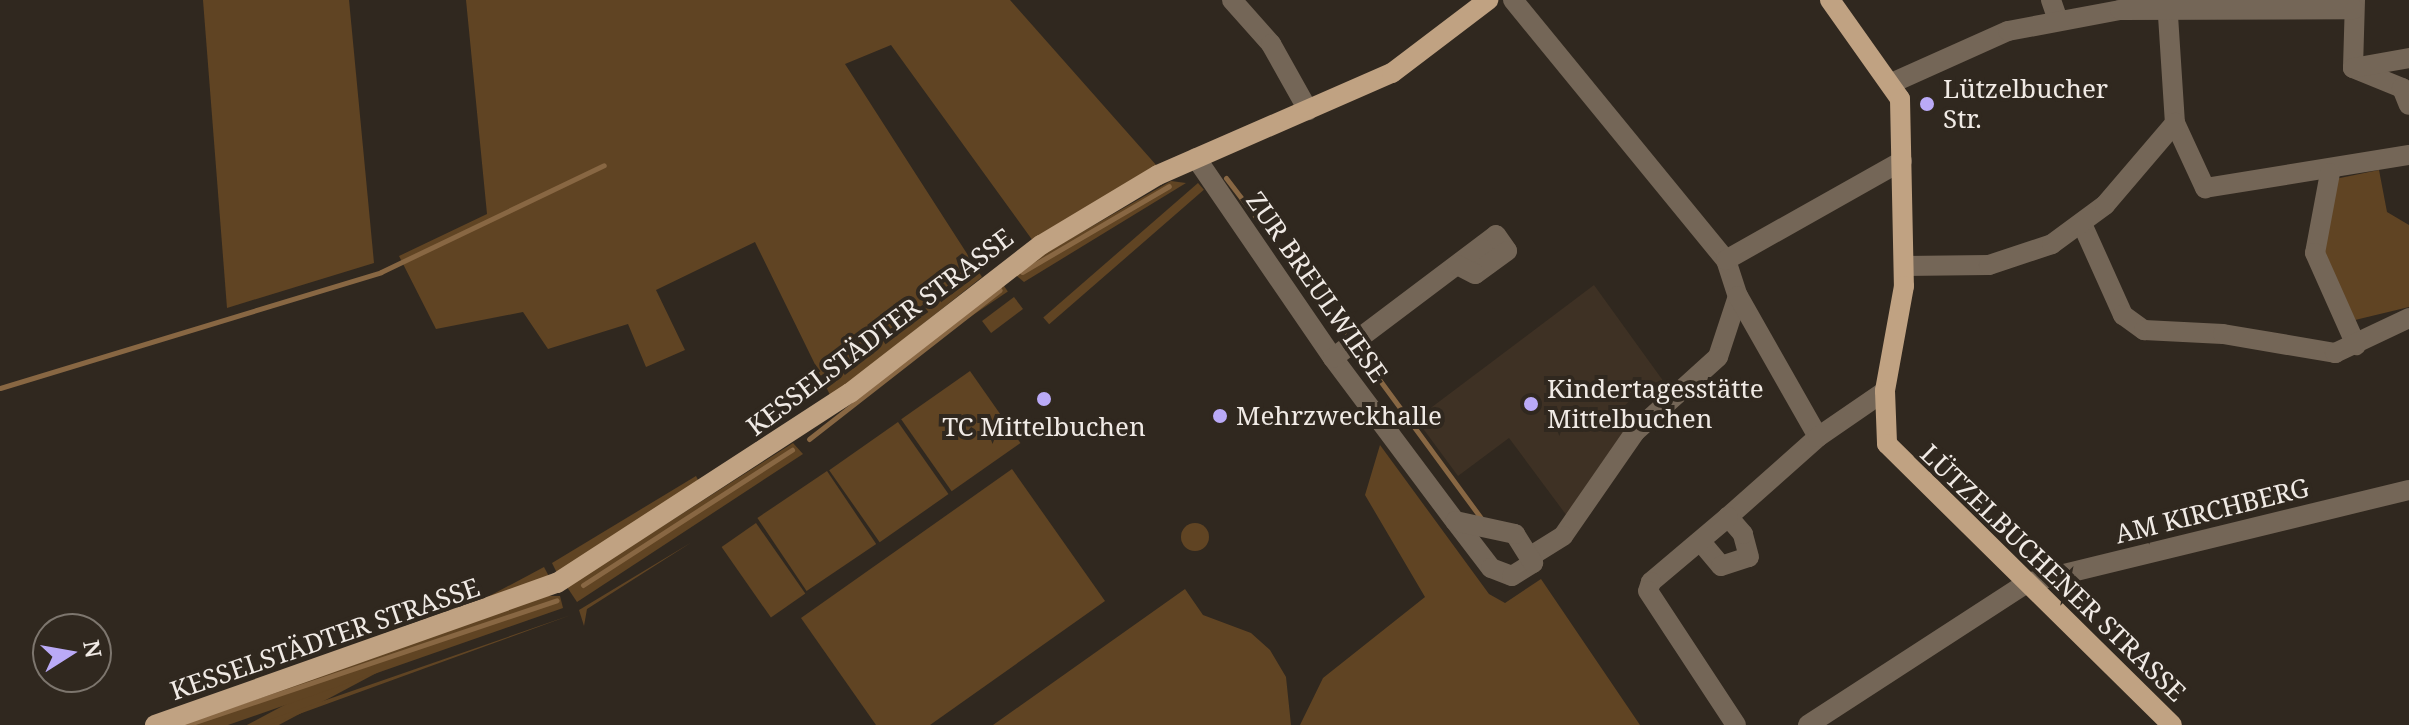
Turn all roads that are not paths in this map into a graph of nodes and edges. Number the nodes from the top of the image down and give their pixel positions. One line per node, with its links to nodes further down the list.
1 (1232, 0): 13 (street)
2 (1488, 0): 13 (main road, KESSELSTÄDTER STRASSE)
3 (1513, 0): 20 (street)
4 (1830, 0): 11 (main road)
5 (2051, 0): 8 (street)
6 (2167, 2): 7 (street); 8 (street); 14 (street)
7 (2355, 5): 10 (street)
8 (2058, 20): 11 (street)
9 (2409, 58): 10 (street)
10 (2353, 68): 12 (street)
11 (1894, 82): 17 (main road, LÜTZELBUCHENER STRASSE)
12 (2409, 105)
13 (1308, 110): 16 (main road, KESSELSTÄDTER STRASSE)
14 (2175, 123): 18 (street); 19 (street)
15 (2409, 155): 18 (street)
16 (1196, 158): 26 (street, ZUR BREULWIESE); 35 (main road, KESSELSTÄDTER STRASSE)
17 (1902, 161): 20 (street); 22 (main road, LÜTZELBUCHENER STRASSE)
18 (2330, 173): 25 (street)
19 (2083, 226): 22 (street); 25 (street)
20 (1726, 260): 23 (street)
21 (1457, 265): 26 (street)
22 (1904, 266): 27 (main road, LÜTZELBUCHENER STRASSE)
23 (1738, 296): 28 (street); 33 (street)
24 (2409, 318): 25 (street)
25 (2356, 345)
26 (1333, 358): 31 (street, ZUR BREULWIESE)
27 (1885, 391): 28 (street); 34 (main road, LÜTZELBUCHENER STRASSE)
28 (1818, 437): 30 (street)
29 (2409, 490): 34 (street, AM KIRCHBERG)
30 (1728, 517): 32 (street); 32 (street)
31 (1455, 521): 33 (street); 33 (street, ZUR BREULWIESE)
32 (1701, 542): 36 (street)
33 (1532, 555)
34 (2027, 583): 37 (street, AM KIRCHBERG); 38 (main road, LÜTZELBUCHENER STRASSE)
35 (155, 725)
36 (1736, 725)
37 (1808, 725)
38 (2172, 725)

